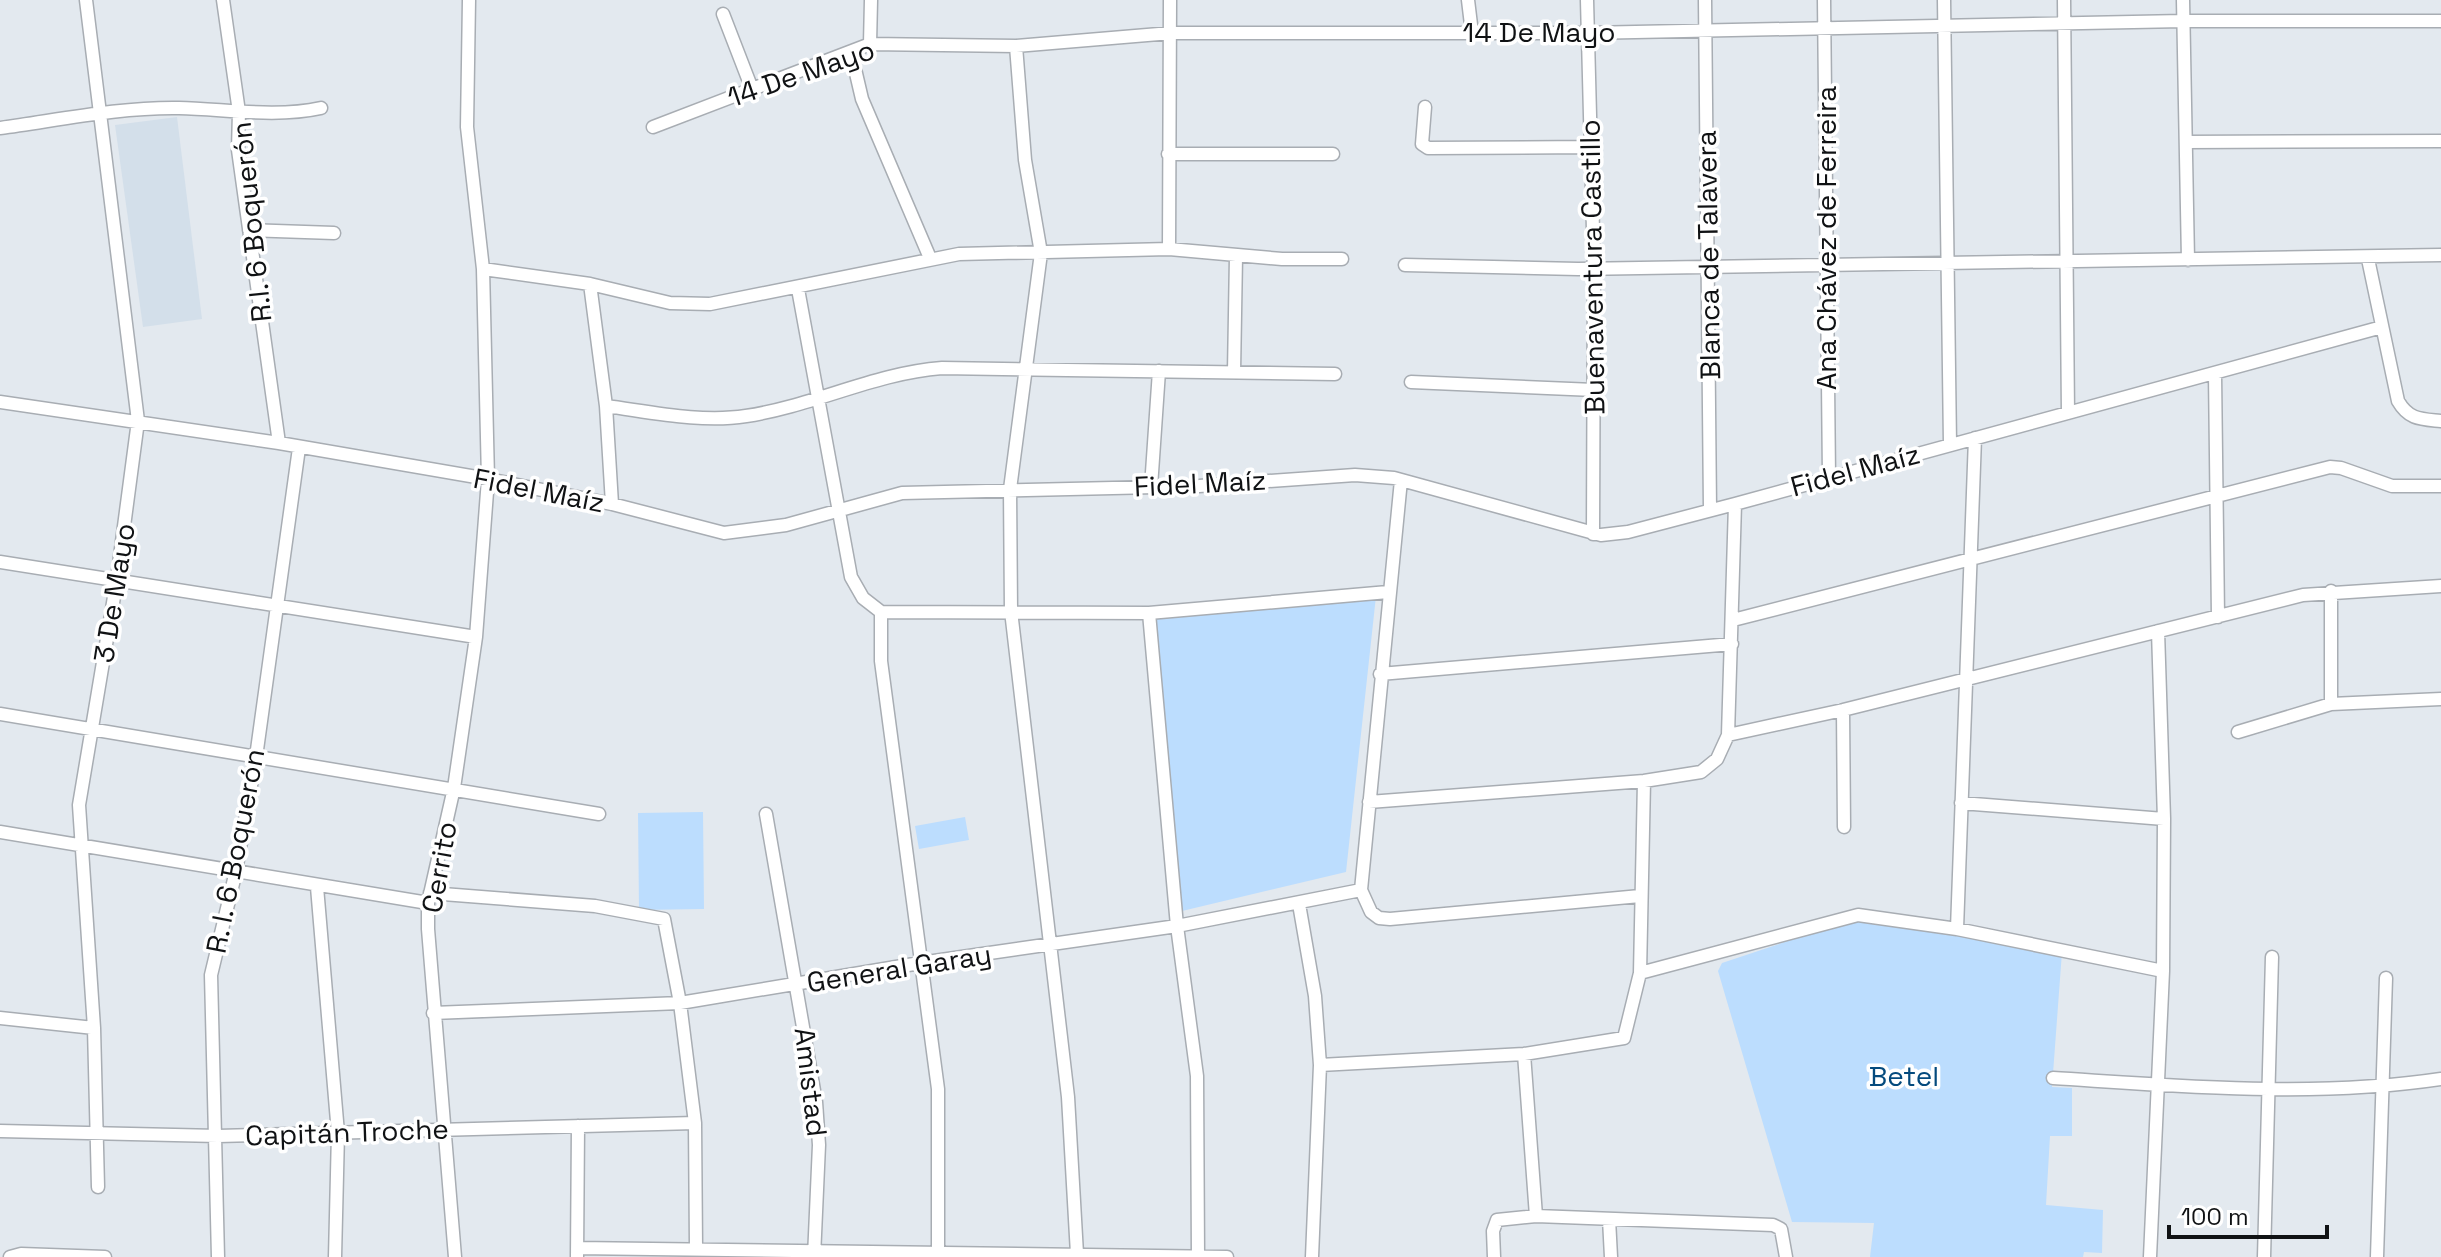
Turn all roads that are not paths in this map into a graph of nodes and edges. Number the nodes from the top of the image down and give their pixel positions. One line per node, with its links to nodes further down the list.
1 (86, 0): 30 (street, 3 De Mayo)
2 (223, 0): 29 (street, R.I. 6 Boquerón)
3 (469, 0): 53 (street, Cerrito)
4 (871, 0): 23 (street)
5 (1170, 0): 20 (street)
6 (1468, 0): 21 (street)
7 (1587, 0): 22 (street, Buenaventura Castillo)
8 (1705, 0): 19 (street, Blanca de Talavera)
9 (1824, 0): 18 (street, Ana Chávez de Ferreira)
10 (1944, 0): 17 (street)
11 (2064, 0): 16 (street)
12 (2183, 0): 14 (street)
13 (723, 14): 26 (street)
14 (2183, 21): 15 (street, 14 De Mayo); 16 (street, 14 De Mayo); 34 (street)
15 (2441, 21)
16 (2064, 23): 17 (street, 14 De Mayo); 48 (street)
17 (1945, 26): 18 (street, 14 De Mayo); 49 (street)
18 (1825, 29): 19 (street, 14 De Mayo); 51 (street, Ana Chávez de Ferreira)
19 (1705, 31): 22 (street, 14 De Mayo); 52 (street, Blanca de Talavera)
20 (1171, 33): 21 (street, 14 De Mayo); 24 (street, 14 De Mayo); 36 (street)
21 (1472, 33): 22 (street, 14 De Mayo)
22 (1587, 33): 35 (street, Buenaventura Castillo)
23 (870, 44): 24 (street, 14 De Mayo); 25 (street, 14 De Mayo)
24 (1016, 46): 41 (street)
25 (851, 52): 26 (street, 14 De Mayo); 44 (street)
26 (752, 89): 31 (street, 14 De Mayo)
27 (1425, 107): 35 (street)
28 (321, 108): 29 (street)
29 (239, 112): 30 (street); 38 (street, R.I. 6 Boquerón)
30 (103, 115): 32 (street); 69 (street, 3 De Mayo)
31 (653, 127)
32 (0, 128)
33 (2441, 141): 34 (street)
34 (2186, 142): 47 (street)
35 (1591, 147): 54 (street, Buenaventura Castillo)
36 (1168, 154): 37 (street); 40 (street)
37 (1333, 154)
38 (249, 230): 39 (street); 72 (street, R.I. 6 Boquerón)
39 (334, 233)
40 (1169, 249): 41 (street); 43 (street)
41 (1041, 253): 44 (street); 58 (street)
42 (2441, 255): 46 (street)
43 (1236, 256): 45 (street); 60 (street)
44 (930, 258): 56 (street)
45 (1342, 259)
46 (2368, 259): 47 (street); 57 (street)
47 (2188, 260): 48 (street)
48 (2066, 262): 49 (street); 68 (street)
49 (1948, 263): 51 (street); 73 (street)
50 (1405, 265): 54 (street)
51 (1825, 265): 52 (street); 75 (street, Ana Chávez de Ferreira)
52 (1709, 267): 54 (street); 84 (street, Blanca de Talavera)
53 (483, 269): 55 (street); 76 (street, Cerrito)
54 (1594, 269): 64 (street, Buenaventura Castillo)
55 (590, 284): 56 (street); 67 (street)
56 (798, 289): 65 (street)
57 (2382, 327): 62 (street, Fidel Maíz); 70 (street)
58 (1025, 370): 59 (street); 65 (street); 80 (street)
59 (1159, 371): 60 (street); 79 (street)
60 (1234, 372): 61 (street)
61 (1335, 374)
62 (2215, 374): 68 (street, Fidel Maíz); 81 (street)
63 (1411, 382): 64 (street)
64 (1594, 390): 86 (street, Buenaventura Castillo)
65 (819, 400): 67 (street); 85 (street)
66 (0, 402): 69 (street, Fidel Maíz)
67 (606, 406): 82 (street)
68 (2068, 413): 71 (street, Fidel Maíz)
69 (138, 421): 72 (street, Fidel Maíz); 89 (street, 3 De Mayo)
70 (2441, 421)
71 (1975, 438): 73 (street, Fidel Maíz); 87 (street)
72 (279, 443): 74 (street, Fidel Maíz)
73 (1950, 444): 75 (street, Fidel Maíz)
74 (299, 448): 76 (street, Fidel Maíz); 93 (street, R. I. 6 Boquerón)
75 (1829, 477): 83 (street, Fidel Maíz)
76 (488, 479): 82 (street, Fidel Maíz); 100 (street, Cerrito)
77 (1401, 480): 79 (street, Fidel Maíz); 86 (street, Fidel Maíz); 92 (street)
78 (2441, 486): 81 (street)
79 (1151, 487): 80 (street, Fidel Maíz)
80 (1010, 489): 85 (street, Fidel Maíz); 94 (street)
81 (2216, 496): 87 (street); 97 (street)
82 (612, 504): 85 (street, Fidel Maíz)
83 (1735, 504): 84 (street, Fidel Maíz); 98 (street)
84 (1710, 509): 86 (street, Fidel Maíz)
85 (842, 511): 95 (street)
86 (1593, 534)
87 (1973, 557): 98 (street); 103 (street)
88 (0, 562): 89 (street)
89 (117, 579): 93 (street); 108 (street, 3 De Mayo)
90 (2441, 586): 91 (street)
91 (2331, 591): 97 (street); 105 (street)
92 (1388, 592): 96 (street); 102 (street)
93 (278, 608): 100 (street); 111 (street, R. I. 6 Boquerón)
94 (1011, 611): 95 (street); 96 (street); 130 (street)
95 (881, 612): 132 (street)
96 (1149, 613): 128 (street)
97 (2218, 617): 99 (street)
98 (1733, 620): 101 (street)
99 (2158, 631): 103 (street); 118 (street)
100 (476, 637): 113 (street, Cerrito)
101 (1732, 644): 102 (street); 110 (street)
102 (1380, 674): 114 (street)
103 (1969, 679): 106 (street); 115 (street)
104 (2441, 699): 105 (street)
105 (2331, 704): 109 (street)
106 (1843, 710): 110 (street); 119 (street)
107 (0, 714): 108 (street)
108 (93, 729): 111 (street); 121 (street, 3 De Mayo)
109 (2238, 732)
110 (1728, 735): 112 (street)
111 (256, 757): 113 (street); 122 (street, R. I. 6 Boquerón)
112 (1644, 781): 114 (street); 125 (street)
113 (454, 788): 116 (street); 126 (street, Cerrito)
114 (1369, 802): 124 (street)
115 (1961, 803): 118 (street); 129 (street)
116 (599, 814)
117 (766, 814): 136 (street, Amistad)
118 (2164, 819): 133 (street)
119 (1844, 827)
120 (0, 832): 121 (street)
121 (82, 847): 122 (street); 140 (street, 3 De Mayo)
122 (236, 871): 123 (street); 154 (street, R. I. 6 Boquerón)
123 (317, 887): 126 (street); 152 (street)
124 (1361, 890): 125 (street); 127 (street, General Garay)
125 (1640, 896): 134 (street)
126 (429, 898): 137 (street); 138 (street, Cerrito)
127 (1299, 904): 128 (street, General Garay); 142 (street)
128 (1177, 926): 130 (street, General Garay); 169 (street)
129 (1957, 929): 133 (street); 134 (street)
130 (1052, 943): 132 (street, General Garay); 161 (street)
131 (2272, 957): 146 (street)
132 (920, 963): 136 (street, General Garay); 162 (street)
133 (2163, 971): 145 (street)
134 (1640, 973): 141 (street)
135 (2386, 978): 147 (street)
136 (798, 985): 137 (street, General Garay); 160 (street, Amistad)
137 (680, 1003): 138 (street, General Garay); 148 (street)
138 (433, 1013): 150 (street, Cerrito)
139 (0, 1018): 140 (street)
140 (94, 1028): 153 (street, 3 De Mayo)
141 (1524, 1054): 142 (street); 156 (street)
142 (1320, 1065): 171 (street)
143 (2053, 1078): 145 (street)
144 (2441, 1079): 147 (street)
145 (2156, 1084): 146 (street); 175 (street)
146 (2269, 1086): 147 (street); 176 (street)
147 (2382, 1088): 177 (street)
148 (695, 1123): 149 (street, Capitán Troche); 158 (street)
149 (578, 1126): 150 (street, Capitán Troche); 159 (street)
150 (447, 1129): 152 (street, Capitán Troche); 168 (street, Cerrito)
151 (0, 1131): 153 (street, Capitán Troche)
152 (338, 1133): 154 (street, Capitán Troche); 167 (street)
153 (98, 1135): 154 (street, Capitán Troche); 155 (street, 3 De Mayo)
154 (218, 1136): 166 (street, R. I. 6 Boquerón)
155 (98, 1187)
156 (1536, 1216): 157 (street); 172 (street)
157 (1609, 1219): 173 (street); 174 (street)
158 (696, 1248): 159 (street); 160 (street)
159 (577, 1252)
160 (814, 1254): 162 (street)
161 (1077, 1254): 162 (street); 169 (street)
162 (938, 1256)
163 (10, 1257): 164 (street)
164 (93, 1257): 165 (street)
165 (105, 1257)
166 (218, 1257)
167 (335, 1257)
168 (455, 1257)
169 (1198, 1257): 170 (street)
170 (1227, 1257)
171 (1312, 1257)
172 (1494, 1257)
173 (1611, 1257)
174 (1786, 1257)
175 (2150, 1257)
176 (2264, 1257)
177 (2377, 1257)

